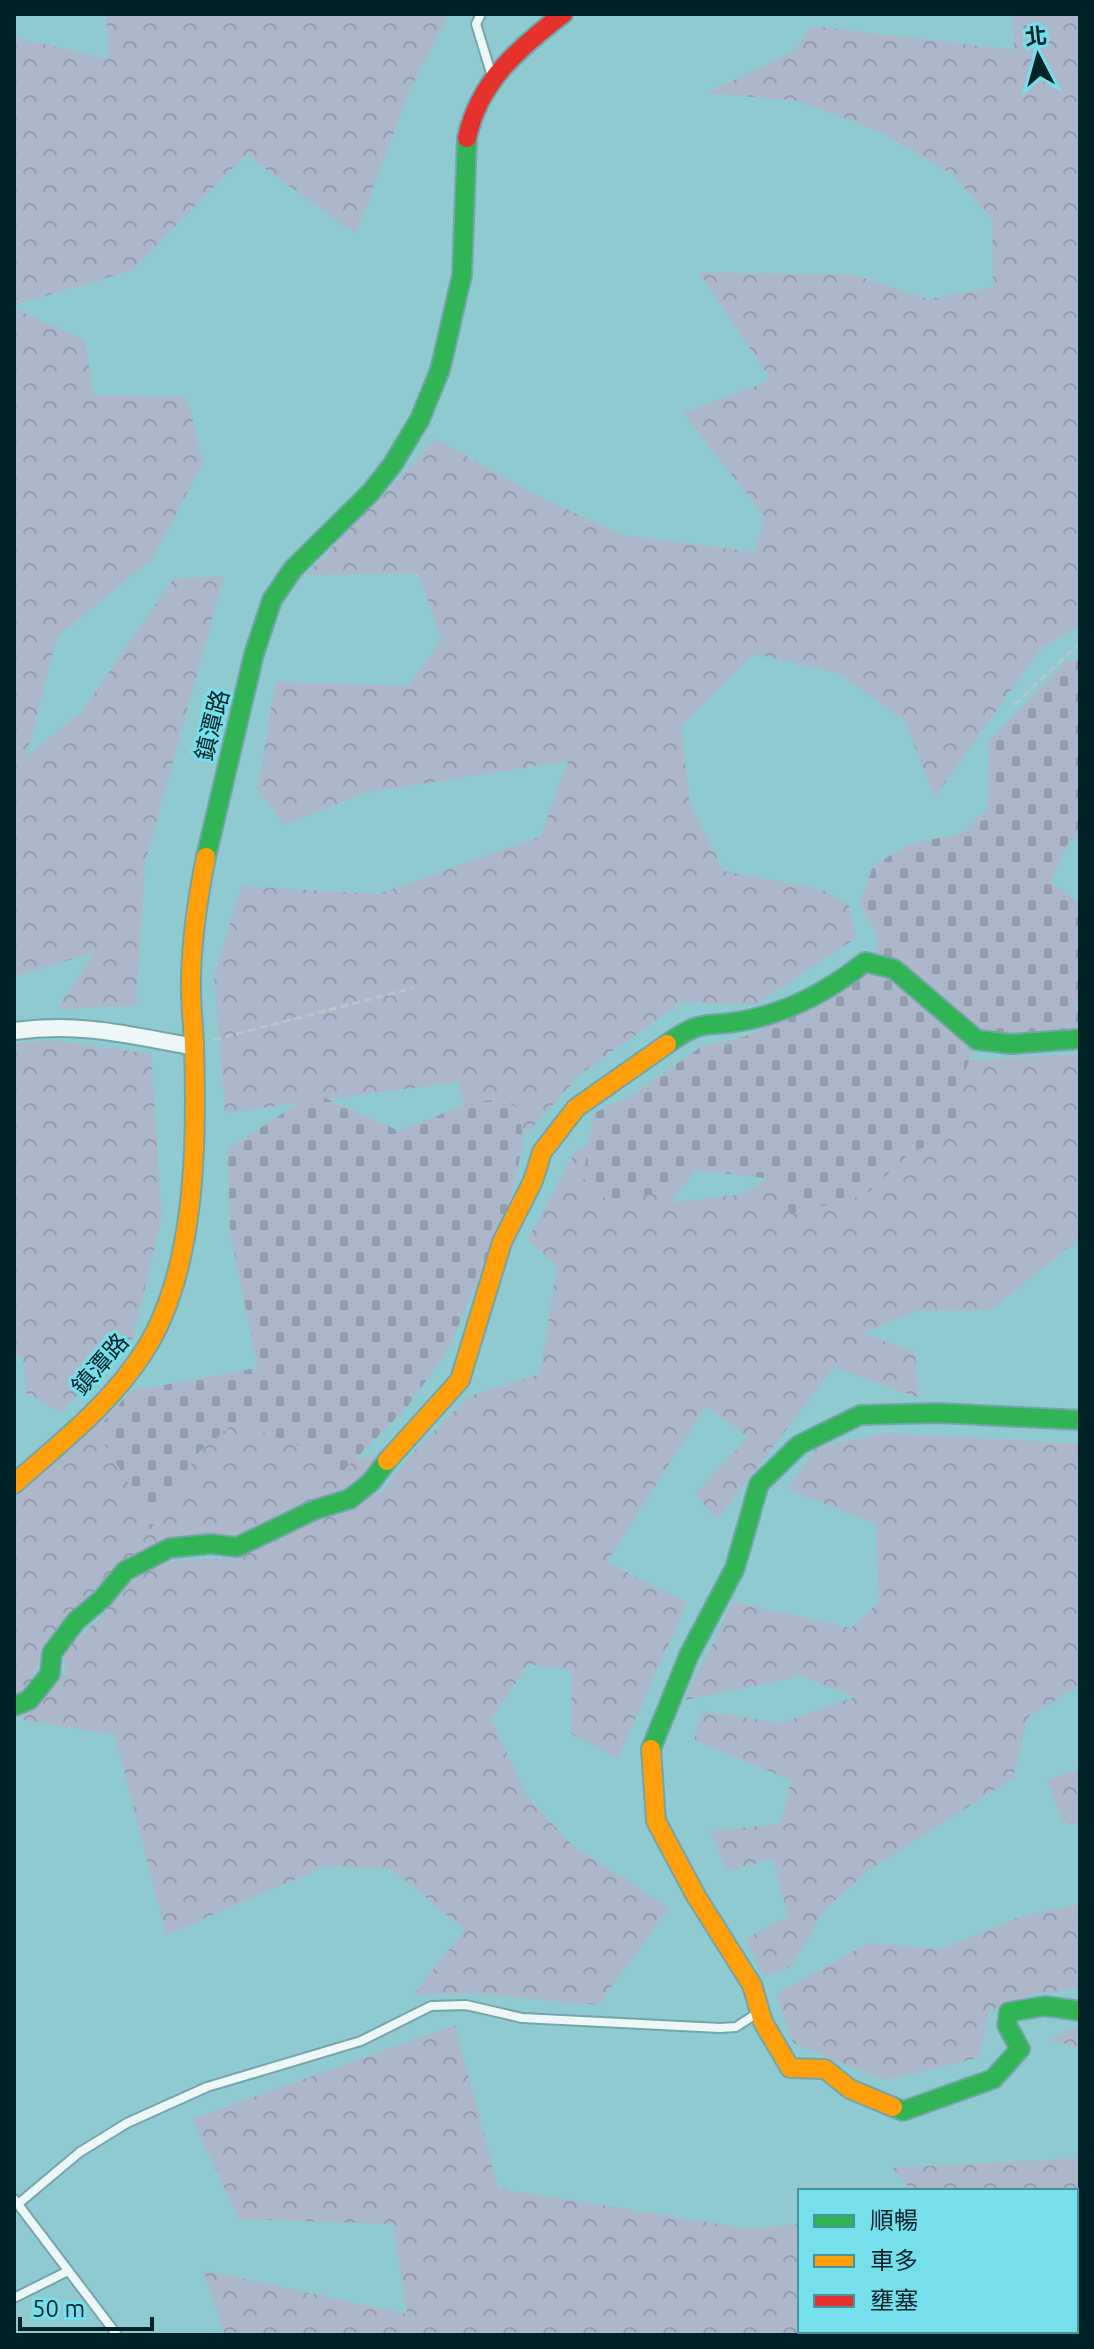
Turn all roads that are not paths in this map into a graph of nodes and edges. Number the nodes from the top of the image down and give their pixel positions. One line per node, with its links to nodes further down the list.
1 (481, 14): 3 (lane)
2 (563, 14): 3 (street, 鎮潭路)
3 (493, 78): 6 (street, 鎮潭路)
4 (14, 1031): 6 (street)
5 (1080, 1039): 9 (street)
6 (195, 1047): 8 (street, 鎮潭路)
7 (1080, 1420): 11 (street)
8 (14, 1484)
9 (14, 1706)
10 (1080, 2011): 11 (street)
11 (760, 2012): 12 (lane)
12 (16, 2201): 13 (lane)
13 (68, 2271): 14 (lane); 15 (lane)
14 (14, 2298)
15 (117, 2335)

